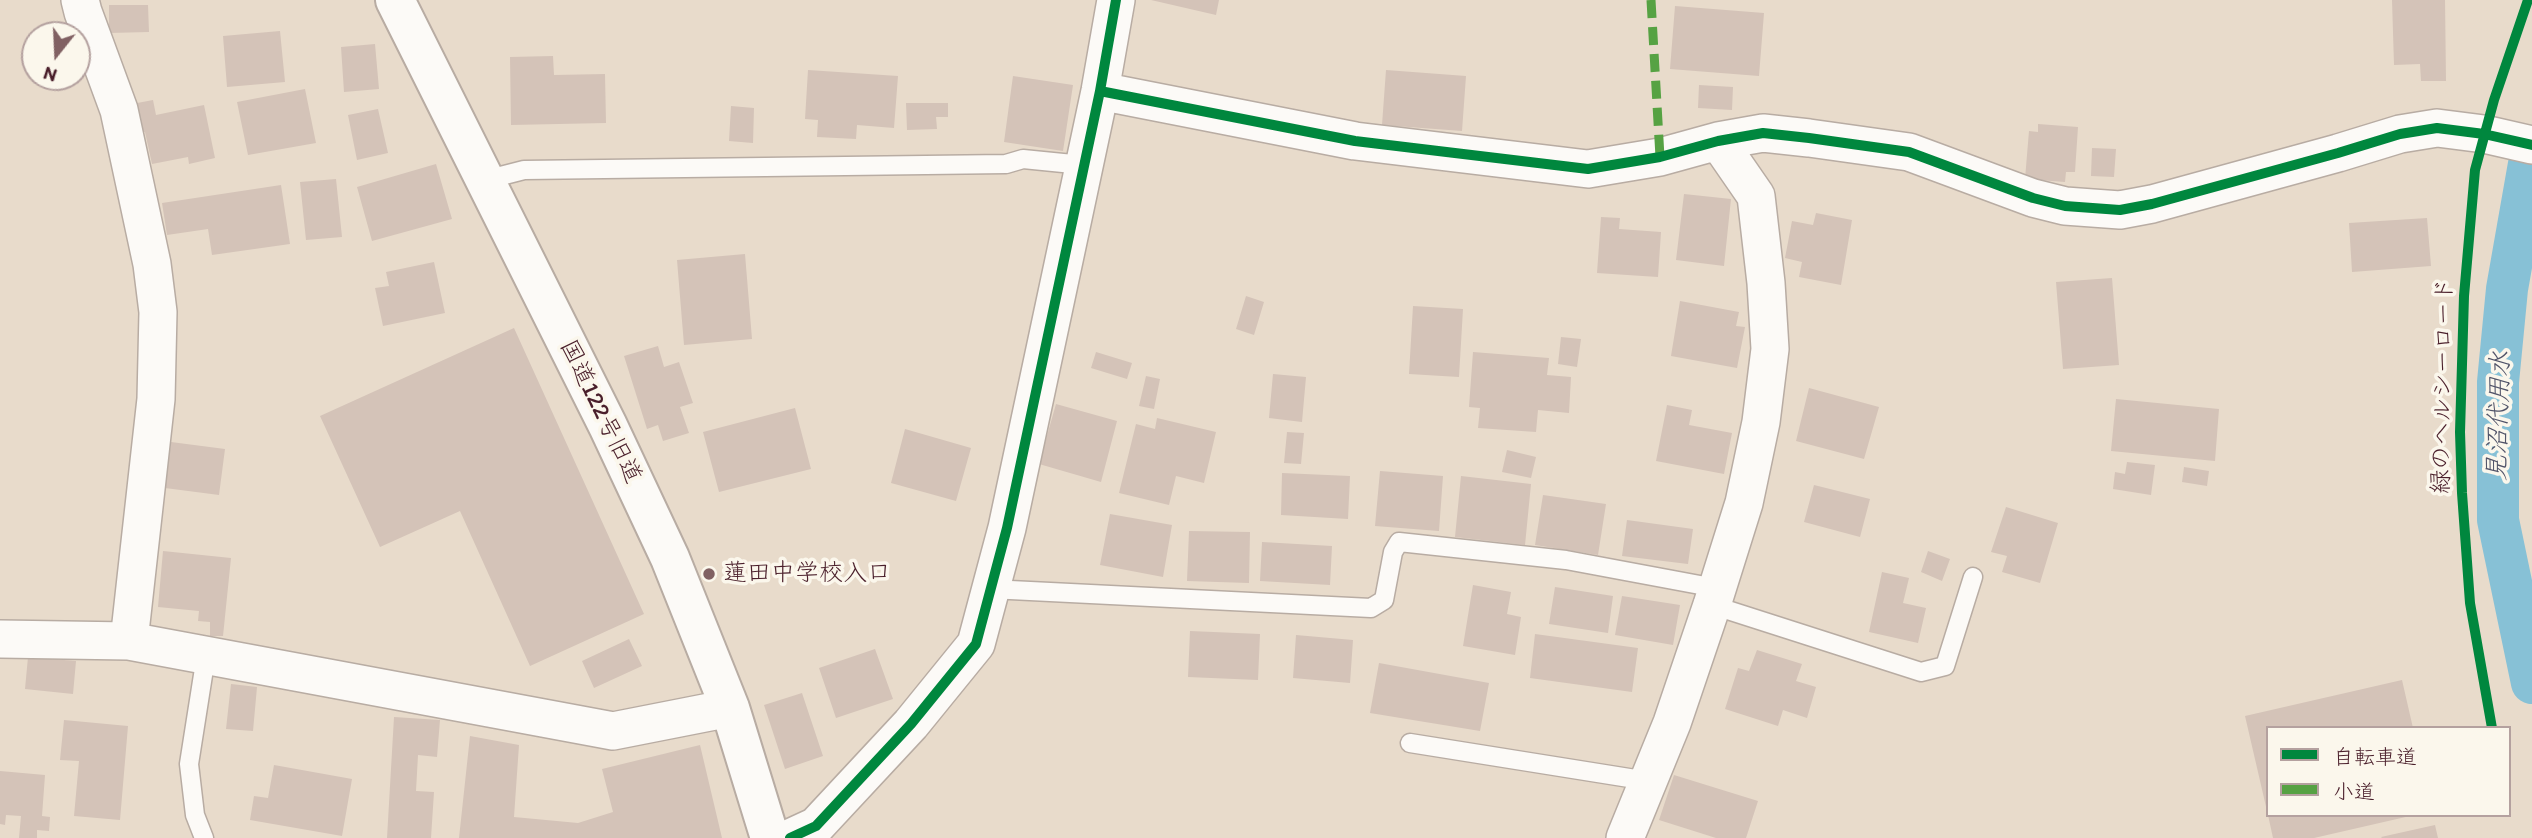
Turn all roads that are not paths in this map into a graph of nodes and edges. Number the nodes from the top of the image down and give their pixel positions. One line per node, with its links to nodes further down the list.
1 (80, 0): 13 (street)
2 (394, 0): 8 (street, 国道122号旧道)
3 (1116, 0): 4 (street)
4 (1100, 91): 5 (street); 7 (street)
5 (1718, 141): 6 (street); 11 (street)
6 (2518, 141)
7 (1083, 165): 8 (lane); 10 (street)
8 (485, 180): 15 (street, 国道122号旧道)
9 (1973, 576): 11 (lane)
10 (990, 589): 11 (lane); 20 (street)
11 (1714, 597): 17 (street)
12 (0, 639): 13 (street)
13 (129, 641): 14 (street)
14 (206, 656): 15 (street); 18 (lane)
15 (730, 709): 19 (street, 国道122号旧道)
16 (1410, 743): 17 (lane)
17 (1648, 781): 21 (street)
18 (204, 838)
19 (770, 838)
20 (790, 838)
21 (1625, 838)

